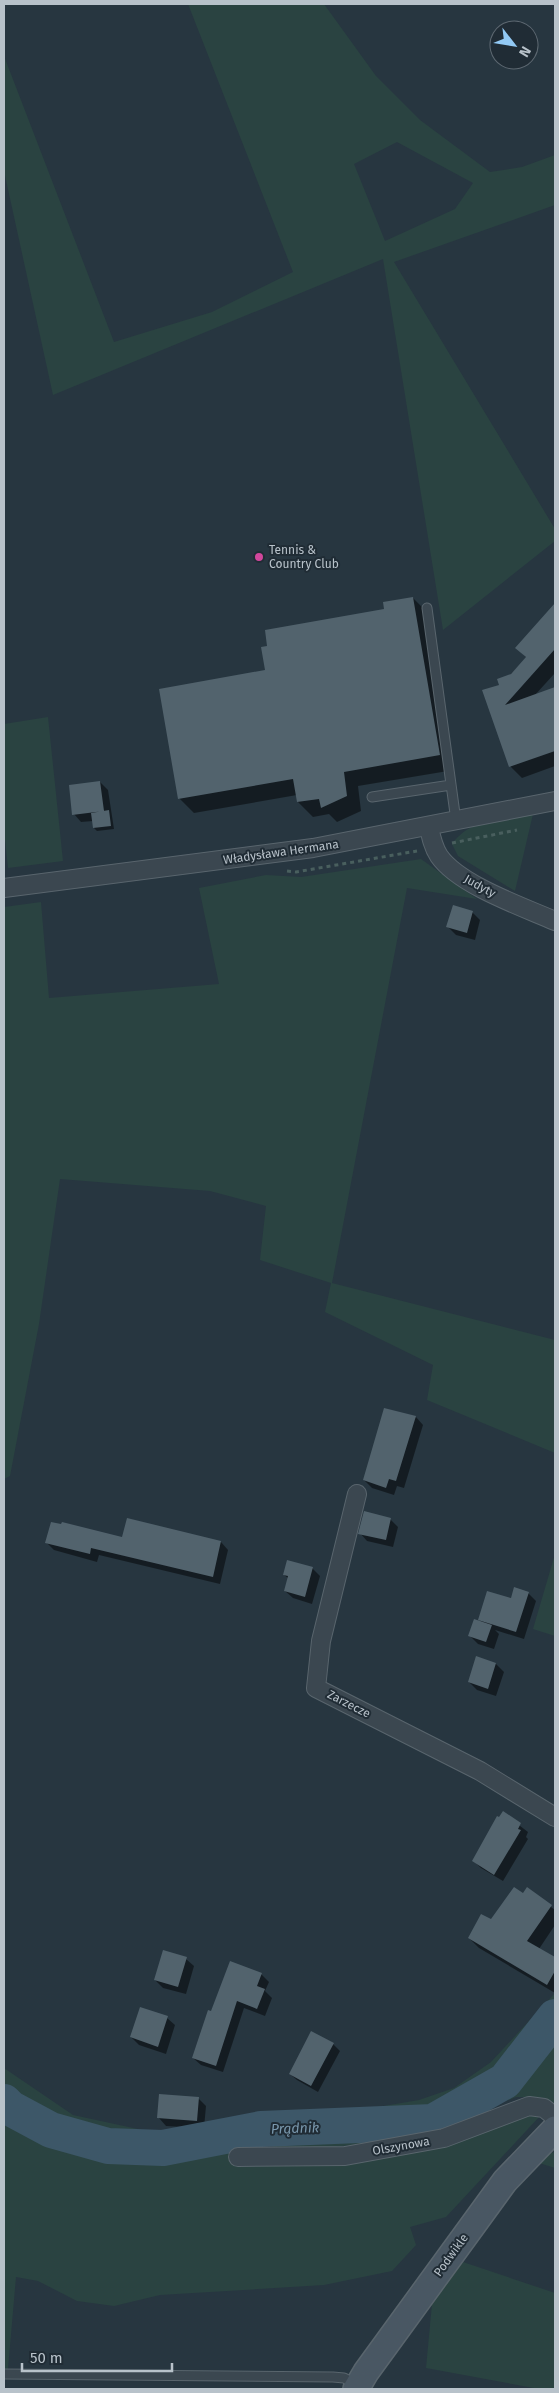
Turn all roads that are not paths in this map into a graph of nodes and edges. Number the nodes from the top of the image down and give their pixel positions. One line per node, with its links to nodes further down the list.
1 (427, 608): 2 (lane)
2 (451, 786): 3 (lane); 5 (lane)
3 (372, 797)
4 (555, 801): 5 (street, Władysława Hermana)
5 (456, 821): 6 (street, Władysława Hermana)
6 (429, 827): 7 (street, Władysława Hermana); 8 (street, Judyty)
7 (4, 888)
8 (555, 921)
9 (357, 1494): 10 (street, Zarzecze)
10 (555, 1817)
11 (555, 2117): 13 (street, Olszynowa)
12 (555, 2129): 15 (street, Podwikle)
13 (238, 2157)
14 (4, 2374): 15 (lane)
15 (357, 2387)

